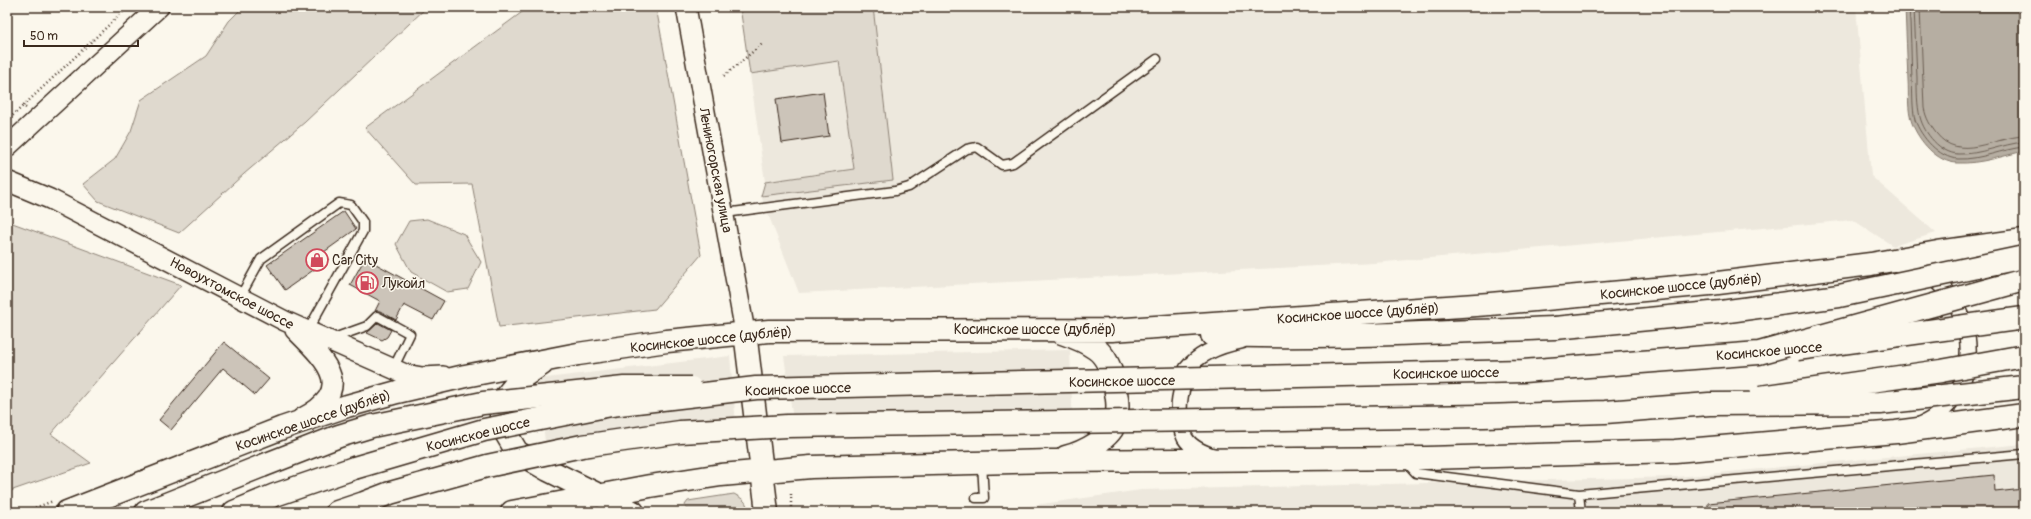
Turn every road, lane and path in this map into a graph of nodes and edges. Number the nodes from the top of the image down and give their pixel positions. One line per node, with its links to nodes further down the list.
1 (128, 7): 7 (path)
2 (686, 7): 12 (street, Лениногорская улица)
3 (152, 9): 10 (street)
4 (762, 44): 6 (path)
5 (1157, 59): 12 (lane)
6 (724, 76)
7 (23, 106): 8 (path); 9 (path)
8 (28, 111)
9 (7, 121)
10 (7, 147)
11 (7, 181): 17 (street, Новоухтомское шоссе)
12 (725, 213): 23 (street, Лениногорская улица)
13 (2024, 240): 15 (main road, Косинское шоссе (дублёр))
14 (2024, 257): 24 (main road, bridge)
15 (1871, 264): 20 (main road, Косинское шоссе (дублёр)); 36 (street)
16 (2024, 280): 26 (main road, bridge)
17 (240, 297): 19 (street, Новоухтомское шоссе); 22 (lane)
18 (2024, 318): 26 (main road, Косинское шоссе, bridge)
19 (285, 321): 22 (street, Новоухтомское шоссе); 35 (street)
20 (1112, 330): 21 (main road, Косинское шоссе (дублёр)); 24 (main road)
21 (1054, 331): 23 (main road, Косинское шоссе (дублёр)); 39 (main road)
22 (307, 332): 25 (street, Новоухтомское шоссе)
23 (746, 332): 28 (main road, Косинское шоссе (дублёр)); 42 (main road)
24 (1258, 337): 40 (street)
25 (328, 340): 29 (street, Новоухтомское шоссе); 29 (lane)
26 (1759, 353): 32 (main road, Косинское шоссе, bridge)
27 (2024, 356): 33 (main road, bridge)
28 (549, 360): 30 (main road, Косинское шоссе (дублёр)); 45 (main road)
29 (392, 370): 30 (street, Новоухтомское шоссе)
30 (465, 376): 35 (main road, Косинское шоссе (дублёр))
31 (2024, 387): 33 (main road, bridge)
32 (756, 388): 48 (main road, bridge); 49 (main road, Косинское шоссе, bridge)
33 (1709, 404): 50 (main road, bridge)
34 (2024, 415): 36 (main road)
35 (282, 428): 47 (main road, Косинское шоссе (дублёр))
36 (1896, 432): 38 (main road)
37 (2024, 454): 44 (lane)
38 (1402, 459): 40 (main road); 44 (lane)
39 (1051, 461): 40 (main road); 41 (main road)
40 (1228, 461)
41 (982, 463): 42 (main road); 46 (lane)
42 (761, 471): 45 (main road); 53 (main road)
43 (791, 494): 54 (path)
44 (1579, 494): 55 (lane)
45 (597, 496): 51 (main road); 52 (main road)
46 (976, 498)
47 (67, 512)
48 (146, 512)
49 (234, 512)
50 (337, 512)
51 (512, 512)
52 (633, 512)
53 (767, 512)
54 (791, 512)
55 (1580, 512)

